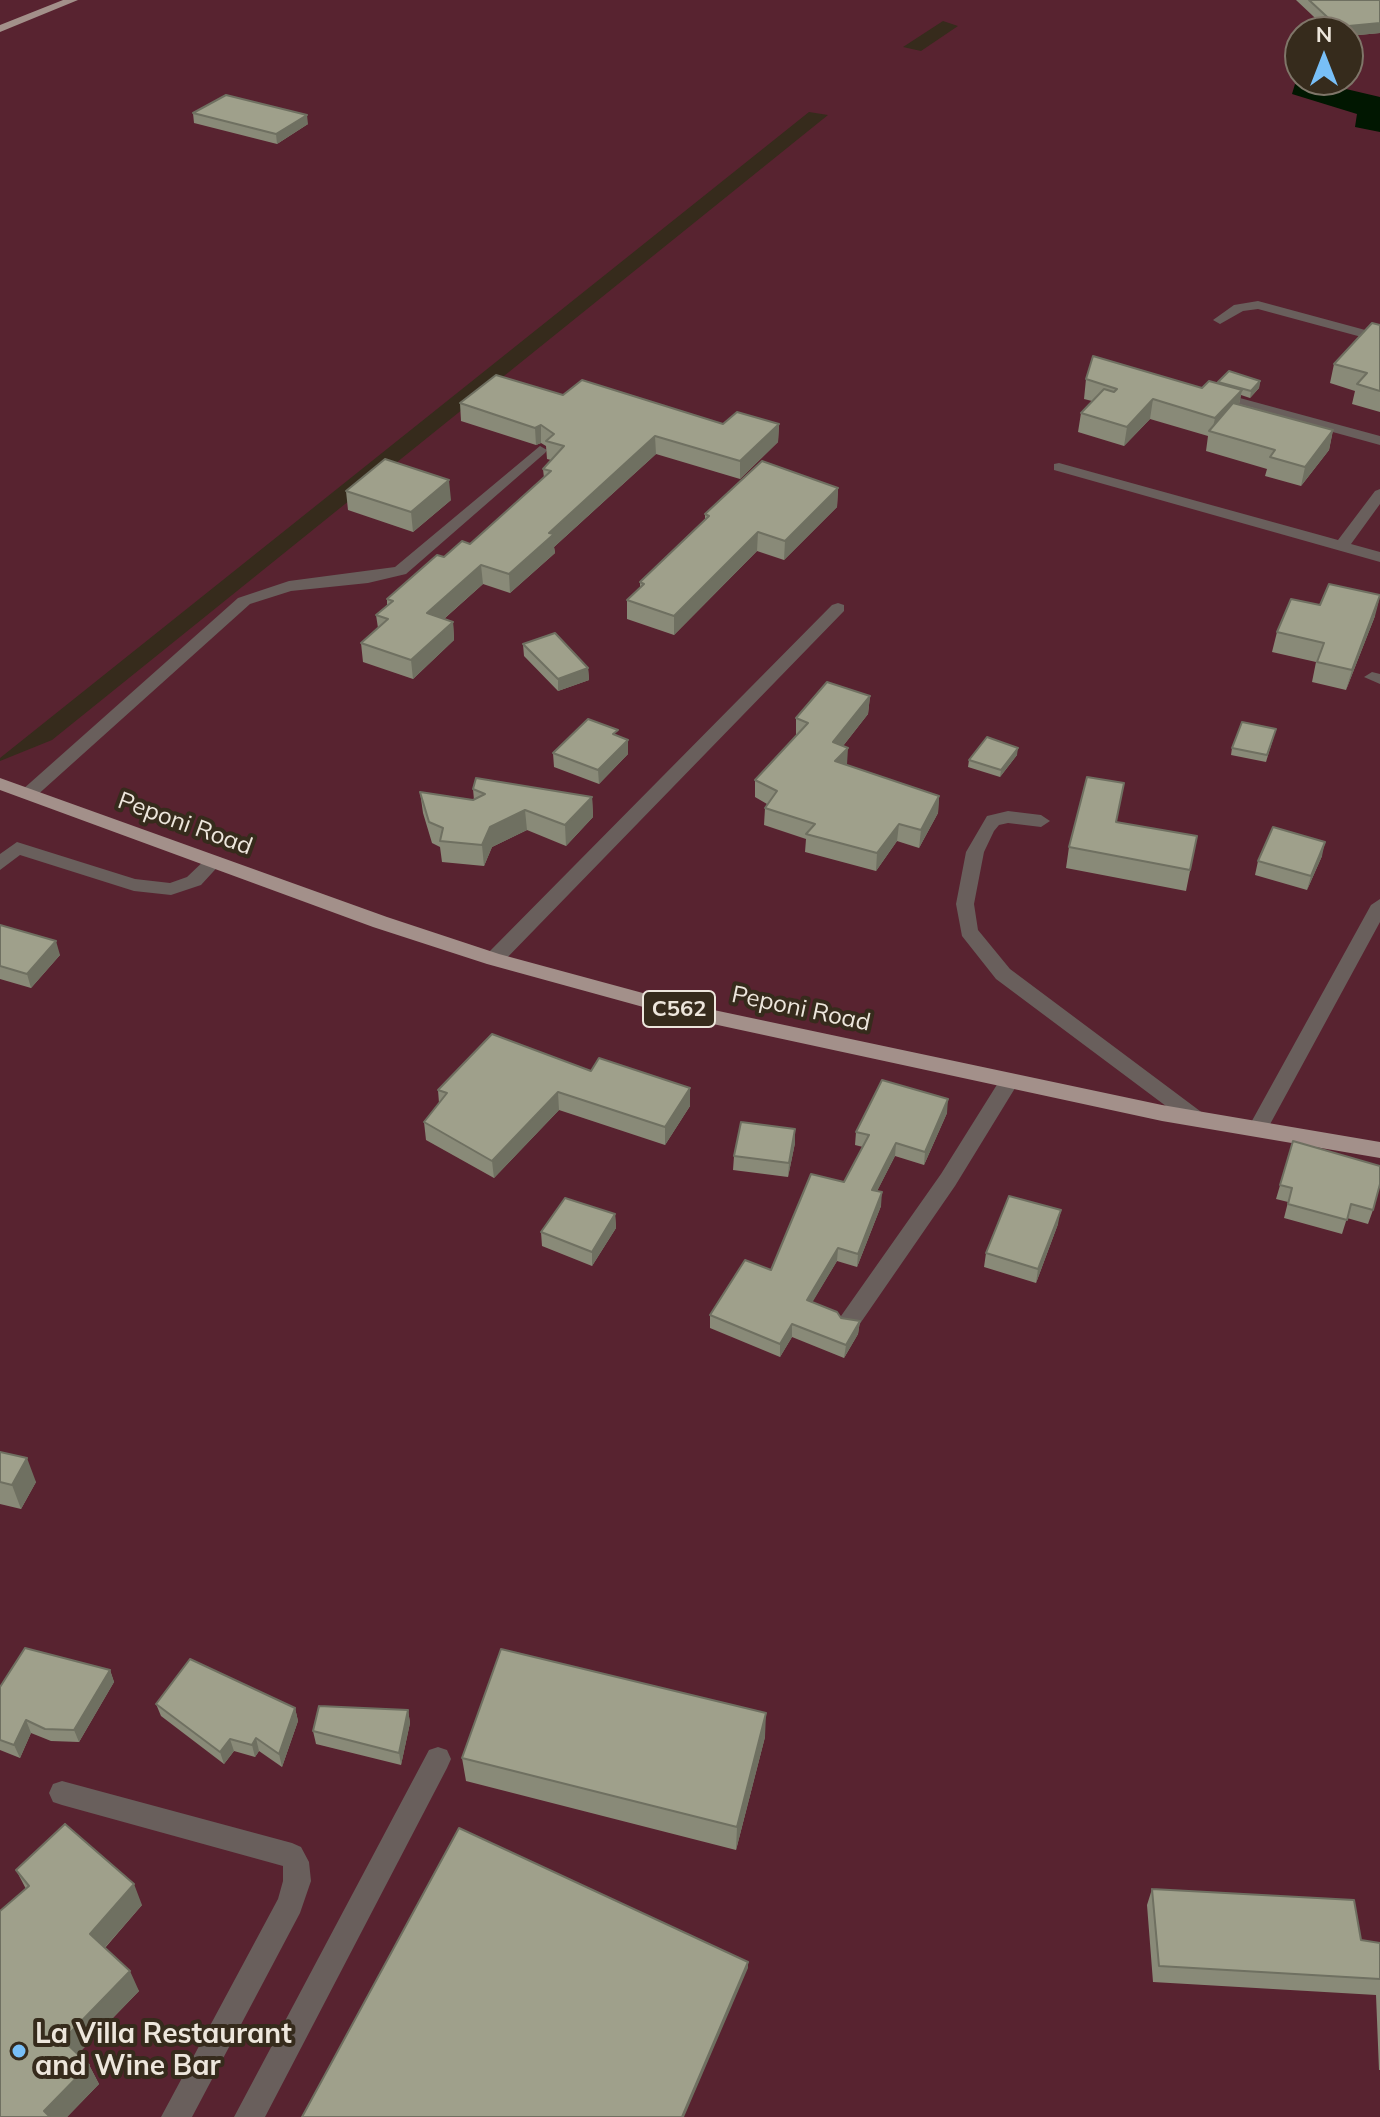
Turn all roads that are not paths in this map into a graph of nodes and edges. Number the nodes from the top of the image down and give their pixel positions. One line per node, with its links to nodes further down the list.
1 (40, 0): 3 (main road)
2 (73, 0): 4 (main road)
3 (0, 16)
4 (0, 29)
5 (1220, 320): 6 (street)
6 (1380, 338)
7 (1203, 392): 8 (street)
8 (1380, 441)
9 (540, 450): 16 (street)
10 (1059, 467): 12 (street)
11 (1380, 494): 12 (street)
12 (1343, 544): 13 (street)
13 (1380, 557)
14 (838, 608): 22 (street)
15 (0, 784): 16 (main road, Peponi Road / C562)
16 (28, 794): 19 (main road, Peponi Road / C562)
17 (1041, 821): 24 (street)
18 (8, 847): 19 (street); 20 (street)
19 (214, 861): 22 (main road, Peponi Road / C562)
20 (0, 864)
21 (1380, 905): 25 (street)
22 (494, 959): 23 (main road, Peponi Road / C562)
23 (1010, 1080): 24 (main road, Peponi Road / C562); 27 (street)
24 (1197, 1119): 25 (main road, Peponi Road / C562)
25 (1258, 1128): 26 (main road, Peponi Road / C562)
26 (1380, 1150)
27 (849, 1322)
28 (438, 1759): 31 (street)
29 (62, 1793): 30 (street)
30 (176, 2117)
31 (249, 2117)

